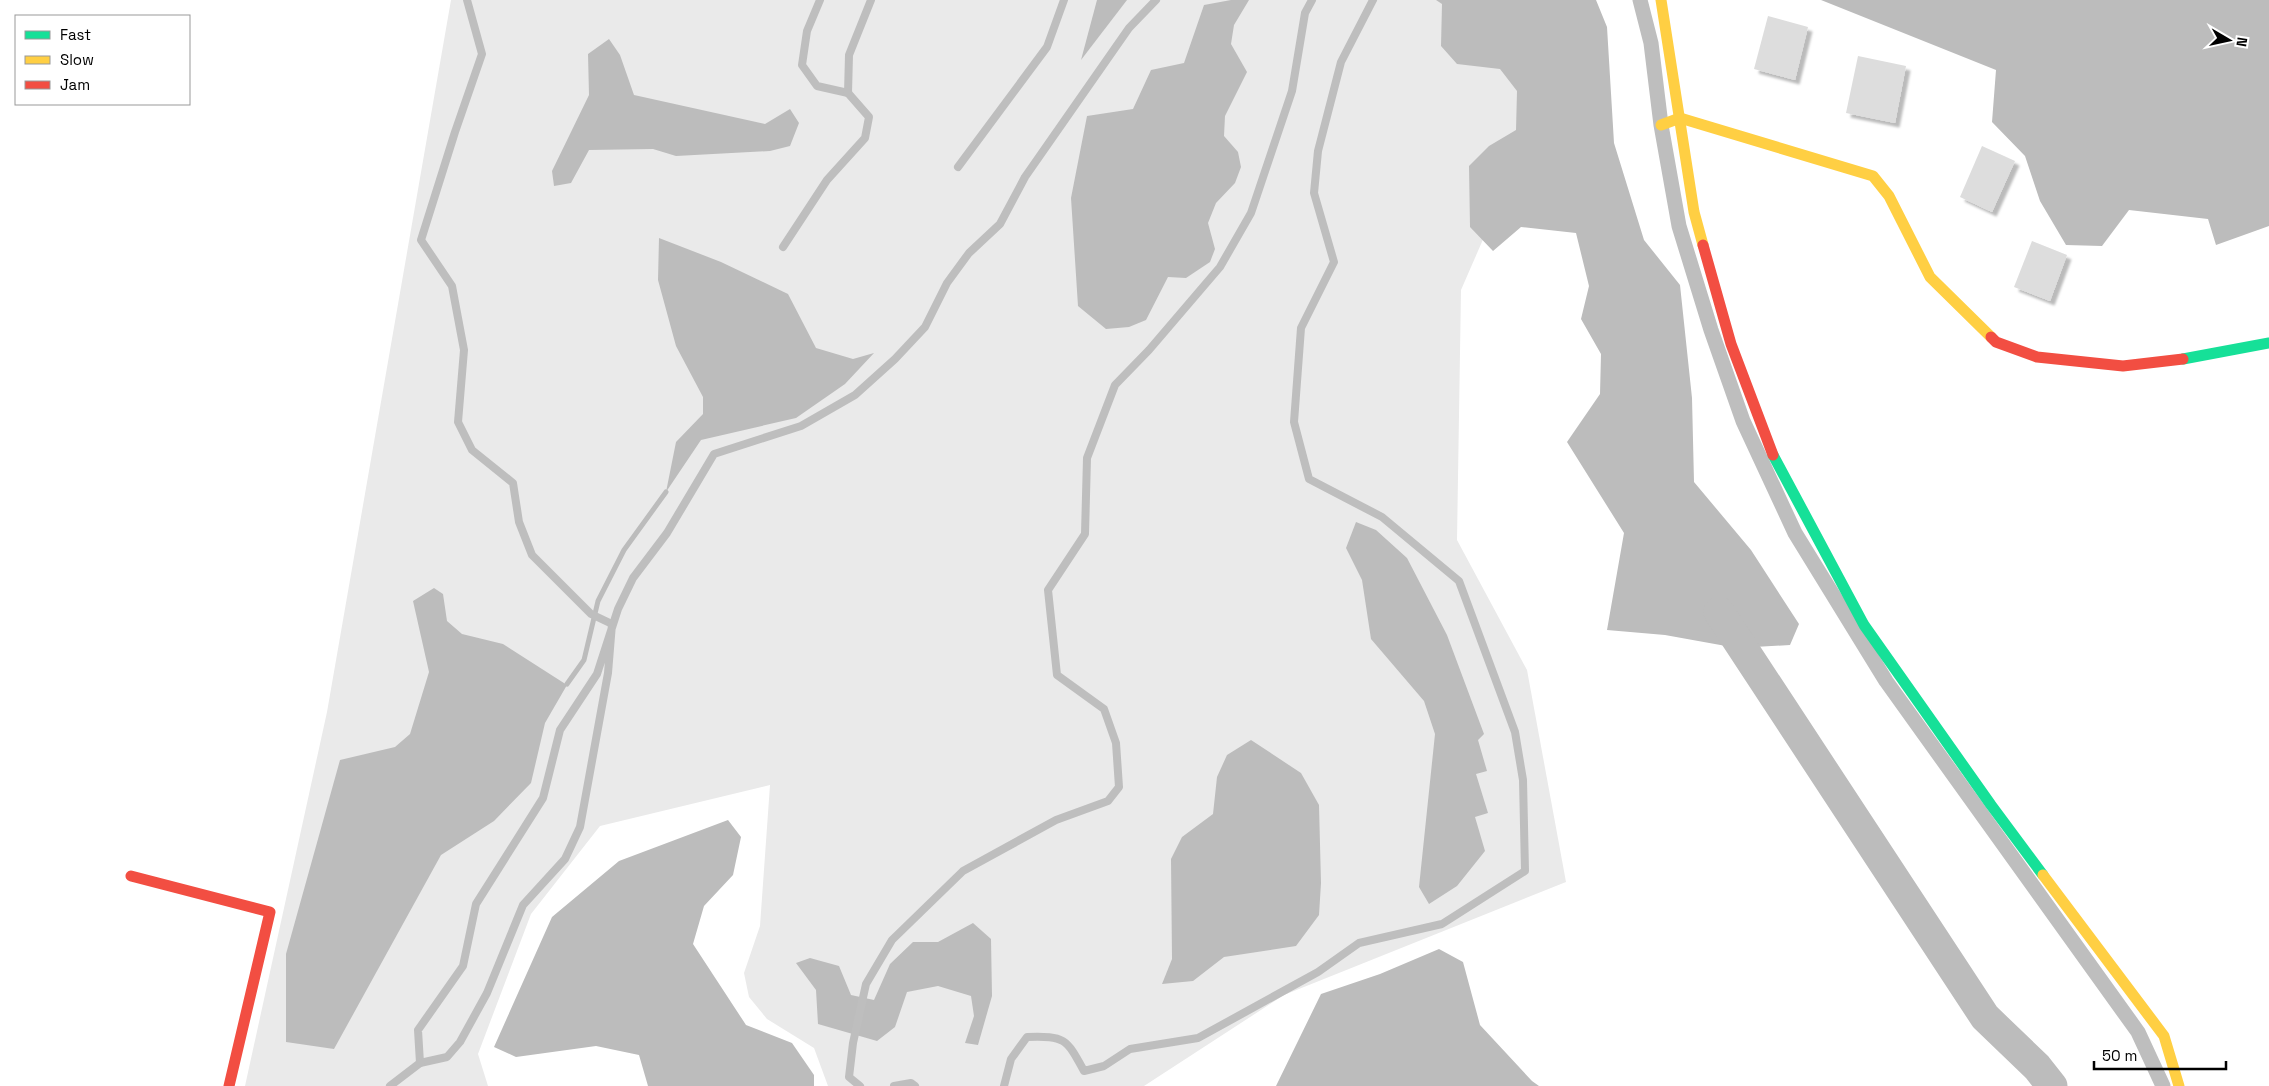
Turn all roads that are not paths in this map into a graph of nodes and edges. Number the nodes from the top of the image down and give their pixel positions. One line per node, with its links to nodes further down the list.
1 (467, 0): 16 (lane)
2 (820, 0): 10 (lane)
3 (871, 0): 10 (lane)
4 (1064, 0): 13 (lane)
5 (1156, 0): 16 (lane)
6 (1312, 0): 21 (lane)
7 (1373, 0): 24 (lane)
8 (1640, 0): 12 (street)
9 (1661, 0): 11 (street)
10 (848, 93): 14 (lane)
11 (1680, 118): 12 (street); 15 (street); 26 (street)
12 (1661, 125): 25 (street)
13 (958, 167)
14 (783, 247)
15 (2269, 343)
16 (612, 624): 18 (lane); 18 (lane)
17 (132, 876): 19 (street)
18 (420, 1063): 20 (lane)
19 (229, 1086)
20 (390, 1086)
21 (860, 1086)
22 (894, 1086): 23 (lane)
23 (915, 1086)
24 (1004, 1086)
25 (2163, 1086)
26 (2179, 1086)

